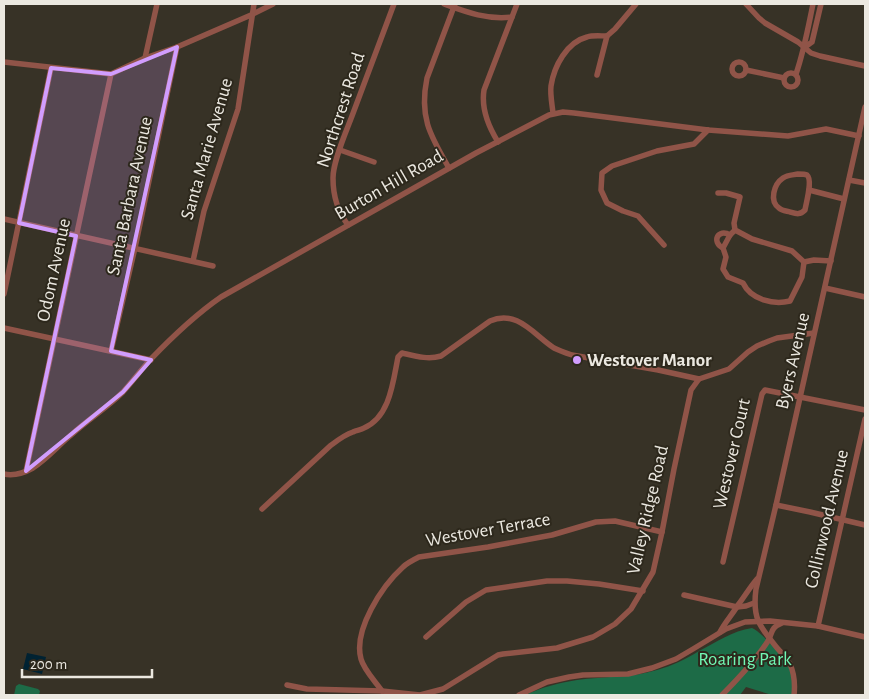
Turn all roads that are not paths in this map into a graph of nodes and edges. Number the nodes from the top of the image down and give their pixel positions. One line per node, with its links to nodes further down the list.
1 (157, 4): 17 (street)
2 (254, 4): 12 (street, Santa Marie Avenue)
3 (273, 4): 12 (street)
4 (394, 4): 31 (street, Northcrest Road)
5 (444, 4): 11 (street)
6 (517, 4): 13 (street)
7 (636, 4): 14 (street)
8 (746, 4): 16 (street)
9 (813, 4): 16 (street)
10 (821, 4): 16 (street)
11 (454, 6): 13 (street); 33 (street)
12 (251, 15): 15 (street); 48 (street, Santa Marie Avenue)
13 (512, 17): 30 (street)
14 (606, 36): 24 (street); 27 (street)
15 (177, 46): 17 (street); 46 (street, Santa Barbara Avenue)
16 (805, 47): 19 (street); 23 (street)
17 (145, 58): 22 (street)
18 (4, 62): 20 (street)
19 (865, 66)
20 (51, 68): 22 (street); 40 (street)
21 (746, 70): 25 (street)
22 (111, 74): 44 (street, Odom Avenue)
23 (796, 74): 25 (street); 25 (street)
24 (597, 75)
25 (784, 78)
26 (865, 108): 29 (street, Byers Avenue)
27 (553, 113): 28 (street, Burton Hill Road); 30 (street, Burton Hill Road)
28 (708, 130): 29 (street, Burton Hill Road); 45 (street)
29 (859, 136): 34 (street, Byers Avenue)
30 (498, 142): 33 (street, Burton Hill Road)
31 (340, 150): 32 (street); 41 (street, Northcrest Road)
32 (374, 162)
33 (449, 168): 41 (street, Burton Hill Road)
34 (849, 180): 35 (street); 38 (street, Byers Avenue)
35 (865, 184)
36 (808, 190): 36 (street); 38 (street)
37 (718, 193): 42 (street)
38 (844, 198): 49 (street, Byers Avenue)
39 (4, 219): 40 (street)
40 (18, 223): 44 (street); 53 (street)
41 (348, 225): 59 (street, Burton Hill Road)
42 (736, 230): 43 (street); 50 (street)
43 (730, 235): 47 (street); 47 (street)
44 (76, 236): 46 (street); 57 (street, Odom Avenue)
45 (664, 245)
46 (134, 248): 48 (street); 58 (street, Santa Barbara Avenue)
47 (723, 248): 50 (street)
48 (192, 261): 51 (street)
49 (831, 261): 50 (street); 52 (street, Byers Avenue)
50 (804, 262)
51 (213, 266)
52 (825, 288): 54 (street); 56 (street, Byers Avenue)
53 (4, 294)
54 (865, 297)
55 (4, 328): 57 (street)
56 (814, 333): 60 (street); 61 (street, Byers Avenue)
57 (54, 339): 58 (street); 64 (street, Odom Avenue)
58 (111, 351): 59 (street)
59 (151, 360): 64 (street, Burton Hill Road)
60 (699, 379): 67 (street); 70 (street, Valley Ridge Road)
61 (800, 396): 62 (street, Westover Court); 66 (street, Byers Avenue); 71 (street, Westover Court)
62 (865, 410)
63 (865, 419): 68 (street, Collinwood Avenue)
64 (26, 471): 65 (street, Burton Hill Road)
65 (4, 474)
66 (776, 505): 68 (street); 72 (street, Byers Avenue)
67 (262, 509)
68 (843, 520): 69 (street); 79 (street, Collinwood Avenue)
69 (865, 525)
70 (662, 532): 73 (street, Valley Ridge Road); 85 (street, Westover Terrace)
71 (723, 562)
72 (759, 577): 75 (street, Byers Avenue); 76 (street)
73 (643, 591): 81 (street); 85 (street, Valley Ridge Road)
74 (684, 596): 76 (street)
75 (754, 603): 76 (street); 77 (street, Byers Avenue)
76 (737, 607): 80 (street)
77 (758, 621): 78 (street); 80 (street); 83 (street)
78 (784, 623): 79 (street); 83 (street)
79 (818, 626): 82 (street)
80 (720, 632): 86 (street)
81 (426, 636)
82 (865, 637)
83 (770, 638): 89 (street); 90 (street)
84 (286, 685): 85 (street, Valley Ridge Road)
85 (382, 691)
86 (528, 691): 87 (street); 88 (street)
87 (519, 695)
88 (533, 695)
89 (722, 695)
90 (794, 695)

